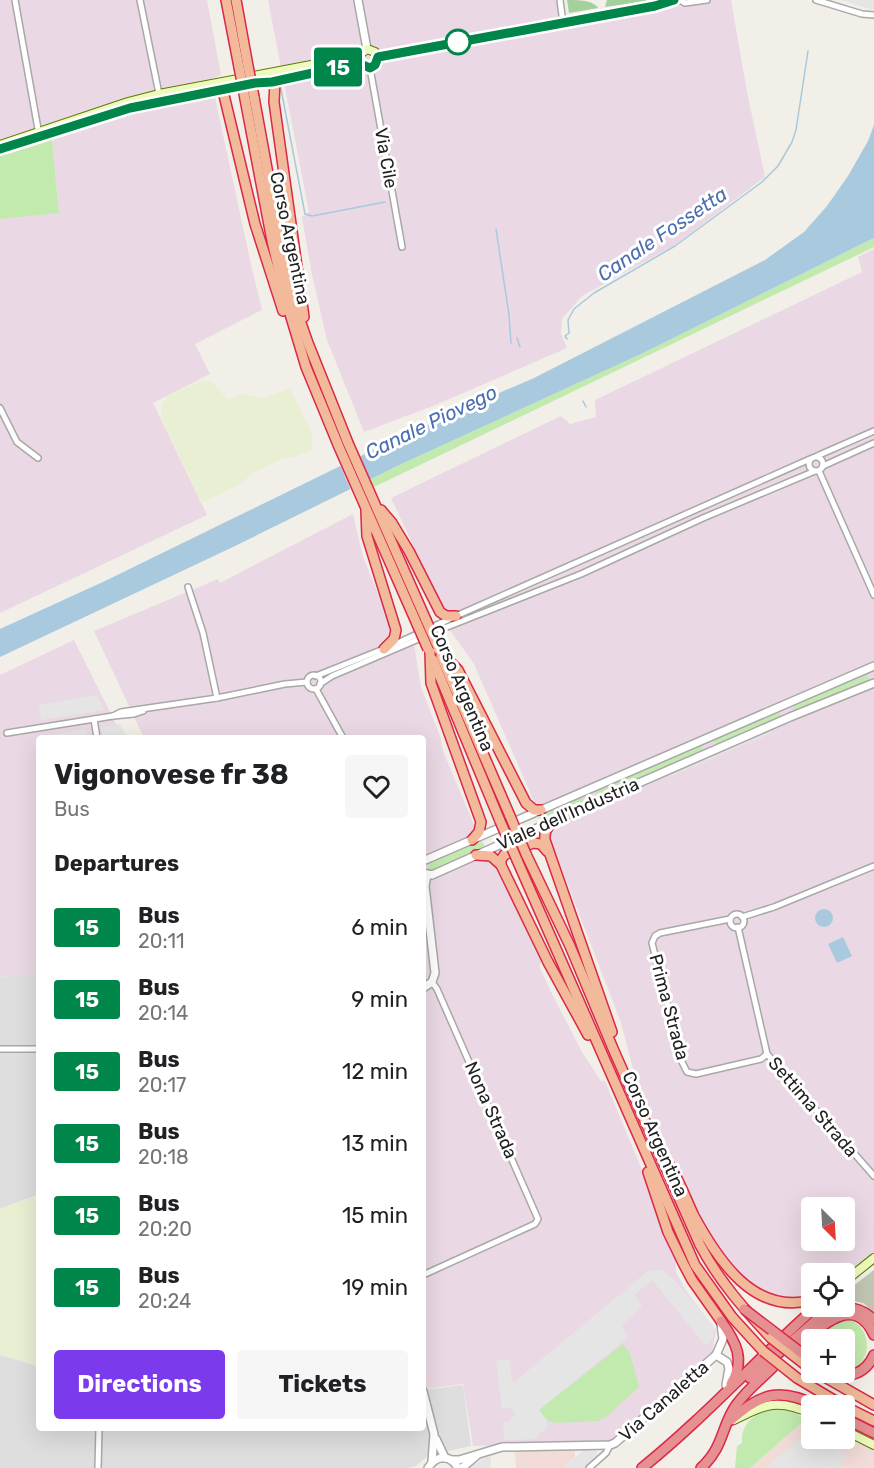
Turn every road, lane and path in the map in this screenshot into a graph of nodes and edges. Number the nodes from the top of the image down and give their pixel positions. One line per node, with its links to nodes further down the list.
1 (15, 0): 24 (street)
2 (140, 0): 21 (street)
3 (226, 0): 17 (highway, Corso Argentina)
4 (236, 0): 17 (highway, Corso Argentina)
5 (358, 0): 13 (street)
6 (560, 0): 12 (street)
7 (674, 0): 12 (main road)
8 (680, 0): 9 (street)
9 (707, 0)
10 (816, 0): 11 (street)
11 (874, 15)
12 (563, 23): 15 (main road)
13 (367, 49): 14 (main road); 15 (main road)
14 (359, 55): 16 (main road); 19 (main road)
15 (378, 57): 18 (main road)
16 (361, 64): 18 (main road); 19 (main road)
17 (244, 66): 22 (highway, Corso Argentina, bridge)
18 (370, 68): 28 (street, Via Cile)
19 (272, 77): 20 (main road); 29 (highway)
20 (224, 86): 21 (main road); 23 (main road); 30 (highway)
21 (159, 94): 23 (main road); 24 (main road)
22 (250, 98): 29 (highway, Corso Argentina); 30 (highway, Corso Argentina)
23 (152, 104): 25 (main road)
24 (39, 131): 25 (street); 26 (main road)
25 (50, 134): 27 (main road)
26 (0, 145)
27 (0, 149)
28 (402, 247)
29 (308, 343): 37 (highway, Corso Argentina)
30 (306, 367): 38 (highway, Corso Argentina)
31 (0, 408): 34 (street)
32 (874, 431): 35 (street)
33 (874, 443): 36 (street)
34 (38, 458)
35 (814, 458): 36 (street); 36 (street); 39 (street)
36 (819, 469): 40 (street); 46 (street)
37 (373, 499): 47 (highway); 48 (highway, Corso Argentina)
38 (364, 505): 48 (highway, Corso Argentina); 49 (highway)
39 (699, 509): 40 (street); 41 (street)
40 (703, 518): 43 (street)
41 (594, 555): 42 (street); 43 (street)
42 (581, 561): 44 (street); 47 (street)
43 (602, 563): 44 (street)
44 (577, 574): 55 (street)
45 (188, 587): 56 (street)
46 (874, 595)
47 (456, 616): 49 (street)
48 (421, 622): 50 (highway, Corso Argentina, bridge)
49 (384, 649): 52 (street)
50 (433, 649): 65 (highway); 67 (highway); 83 (highway, Corso Argentina, bridge); 84 (highway, Corso Argentina, bridge)
51 (874, 666): 57 (street, Viale dell'Industria)
52 (316, 676): 53 (street); 55 (street)
53 (307, 682): 55 (street); 56 (street)
54 (874, 683): 58 (street, Viale dell'Industria)
55 (318, 686): 62 (street)
56 (216, 698): 59 (street)
57 (784, 704): 58 (street); 63 (street, Viale dell'Industria)
58 (790, 717): 64 (street, Viale dell'Industria)
59 (94, 719): 60 (street); 61 (street)
60 (7, 734)
61 (97, 735)
62 (342, 735)
63 (707, 738): 64 (street); 65 (street, Viale dell'Industria)
64 (713, 751): 66 (street, Viale dell'Industria)
65 (541, 810): 67 (street, Viale dell'Industria)
66 (567, 814): 68 (highway); 69 (street, Viale dell'Industria)
67 (472, 840): 70 (street, Viale dell'Industria)
68 (548, 853): 71 (highway); 83 (highway)
69 (476, 855): 71 (highway); 73 (street, Viale dell'Industria)
70 (426, 860)
71 (501, 865): 84 (highway)
72 (874, 866): 75 (street, Prima Strada)
73 (426, 874)
74 (426, 892): 78 (street, Nona Strada)
75 (742, 917): 76 (street, Prima Strada); 77 (street)
76 (730, 919): 77 (street); 82 (street, Prima Strada)
77 (738, 927): 82 (street, Settima Strada)
78 (432, 982): 79 (street); 90 (street, Nona Strada)
79 (426, 986)
80 (0, 1049): 81 (street)
81 (36, 1049)
82 (767, 1054): 87 (street, Settima Strada)
83 (632, 1088): 85 (highway, Corso Argentina)
84 (619, 1092): 86 (highway, Corso Argentina)
85 (657, 1146): 91 (highway); 92 (highway, Corso Argentina)
86 (644, 1151): 94 (highway); 106 (highway, Corso Argentina, bridge)
87 (874, 1176)
88 (874, 1258): 89 (main road)
89 (855, 1273)
90 (426, 1274)
91 (801, 1302)
92 (744, 1309): 98 (highway, bridge); 101 (highway, Corso Argentina, bridge)
93 (805, 1317): 107 (highway)
94 (721, 1321): 100 (street); 107 (highway)
95 (870, 1321): 96 (highway); 97 (highway); 107 (highway)
96 (874, 1335)
97 (800, 1344)
98 (801, 1352)
99 (874, 1355): 103 (highway)
100 (717, 1356): 105 (street); 121 (street, Via Canaletta)
101 (801, 1361)
102 (773, 1367): 114 (highway)
103 (855, 1374)
104 (835, 1383): 110 (highway)
105 (726, 1385): 107 (highway)
106 (826, 1395)
107 (721, 1398): 128 (highway)
108 (801, 1399): 114 (highway)
109 (426, 1403): 118 (street)
110 (874, 1405)
111 (801, 1409): 114 (main road)
112 (855, 1412): 113 (highway, Corso Argentina)
113 (874, 1421)
114 (728, 1424): 129 (highway)
115 (855, 1424): 117 (highway)
116 (99, 1431): 125 (street)
117 (874, 1433)
118 (434, 1434): 123 (street); 124 (street)
119 (855, 1436): 120 (main road)
120 (870, 1443)
121 (610, 1445): 122 (street, Via Canaletta); 127 (street, Via Canaletta)
122 (481, 1452): 123 (street, Via Canaletta); 126 (street)
123 (448, 1459): 124 (street, Via Canaletta); 126 (street)
124 (430, 1465)
125 (98, 1468)
126 (460, 1468)
127 (589, 1468)
128 (642, 1468)
129 (701, 1468)

